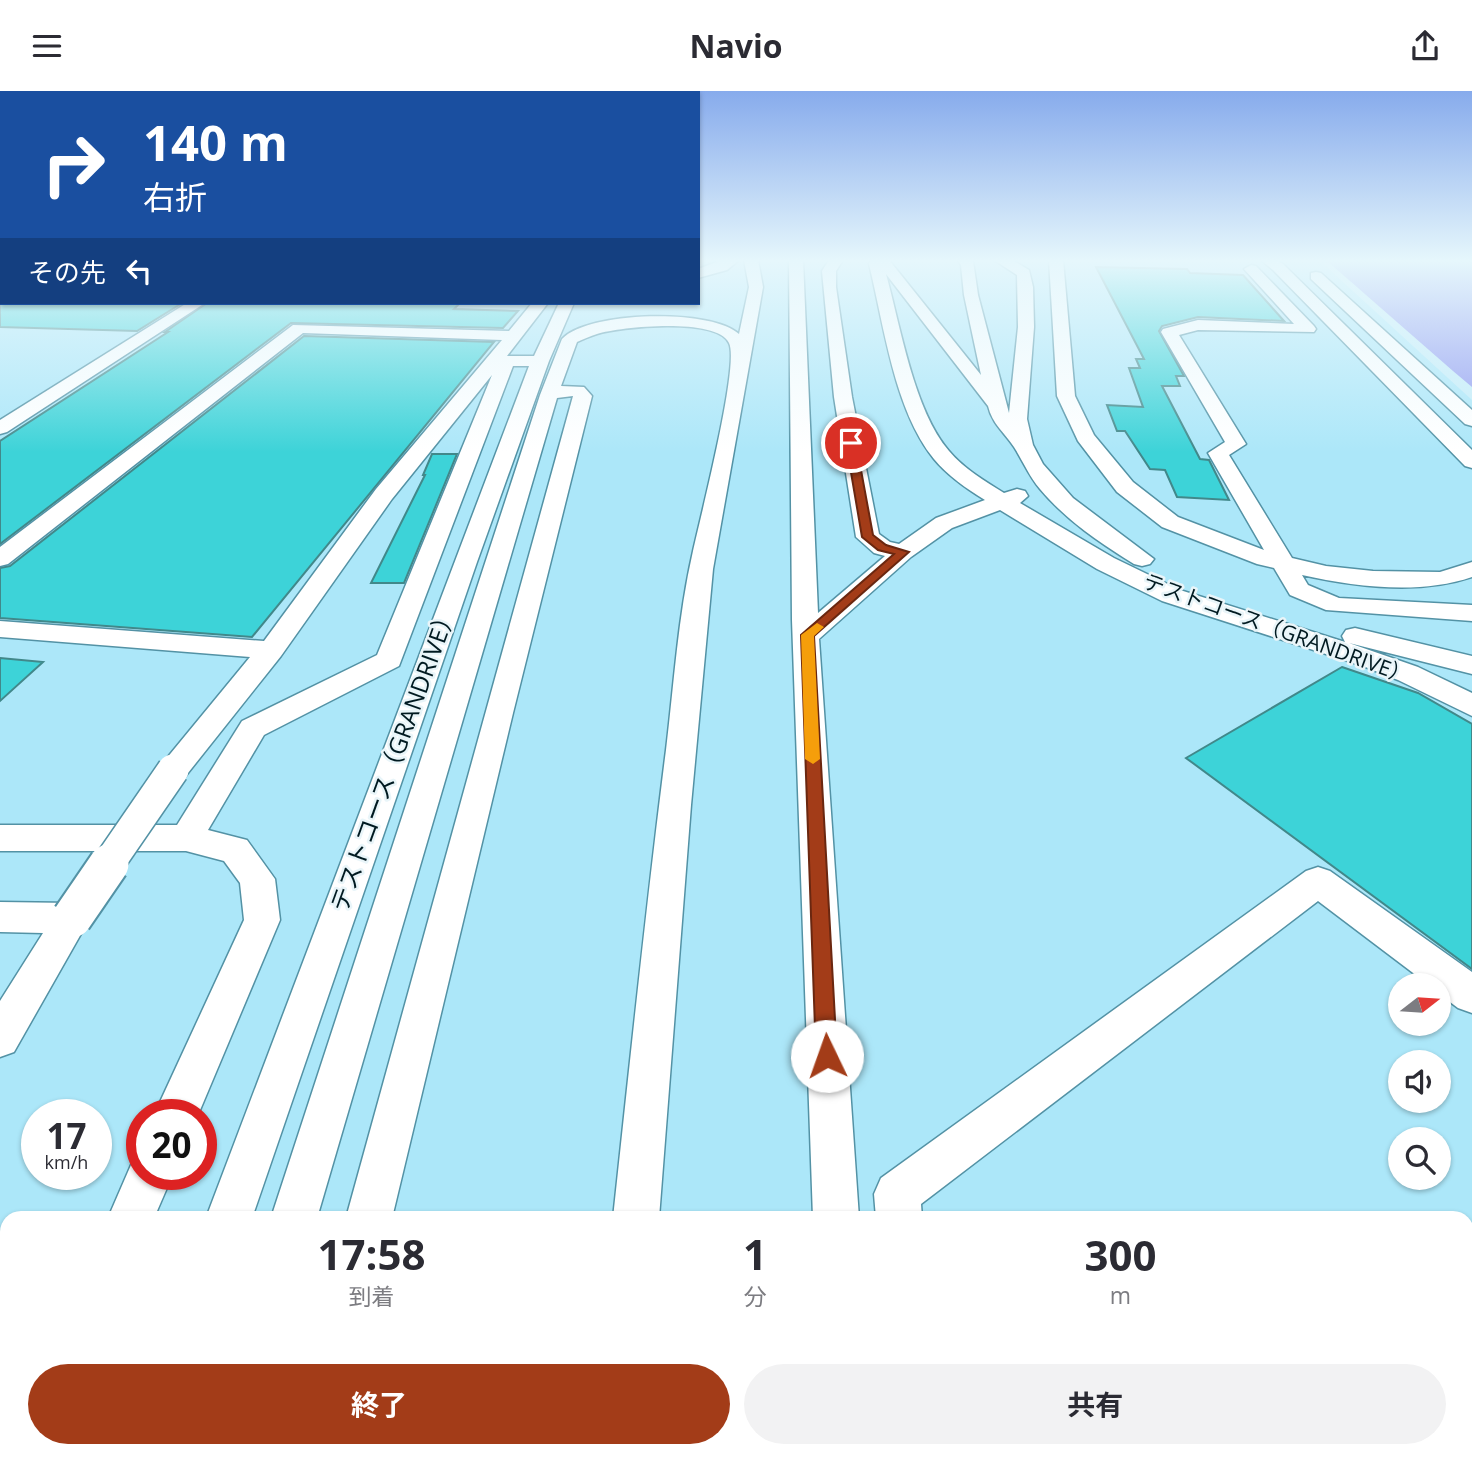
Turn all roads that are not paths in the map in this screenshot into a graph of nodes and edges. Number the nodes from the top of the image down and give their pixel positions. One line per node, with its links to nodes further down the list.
1 (164, 324): 23 (street)
2 (522, 324): 17 (street)
3 (557, 324): 18 (street, テストコース（GRANDRIVE）)
4 (621, 324): 19 (street)
5 (687, 324): 20 (street)
6 (749, 324): 20 (street)
7 (814, 324): 35 (street)
8 (834, 324): 28 (street)
9 (893, 324): 27 (street, テストコース（GRANDRIVE）)
10 (930, 324): 21 (street, テストコース（GRANDRIVE）)
11 (978, 324): 21 (street)
12 (1028, 324): 24 (street, テストコース（GRANDRIVE）)
13 (1061, 324): 30 (street)
14 (1304, 324): 30 (street)
15 (1335, 324): 25 (street)
16 (1367, 324): 22 (street)
17 (512, 336): 29 (street); 36 (street)
18 (540, 361): 40 (street); 48 (street, テストコース（GRANDRIVE）)
19 (549, 395): 49 (street); 50 (street)
20 (735, 405): 51 (street)
21 (998, 409): 24 (street)
22 (1472, 421)
23 (0, 428)
24 (1027, 450): 26 (street, テストコース（GRANDRIVE）)
25 (1472, 462)
26 (1047, 485): 27 (street); 37 (street, テストコース（GRANDRIVE）)
27 (1002, 501): 28 (street); 38 (street, テストコース（GRANDRIVE）)
28 (903, 552): 35 (street)
29 (0, 559)
30 (1283, 563): 31 (street); 32 (street)
31 (1472, 569)
32 (1426, 610): 33 (street); 37 (street)
33 (1472, 613)
34 (0, 629): 36 (street)
35 (808, 635): 52 (street)
36 (271, 650): 42 (street, bridge)
37 (1464, 663)
38 (1472, 706)
39 (0, 838): 40 (street)
40 (186, 838): 45 (street)
41 (0, 916): 42 (street)
42 (72, 918): 44 (street)
43 (1472, 995): 53 (street)
44 (0, 1038)
45 (183, 1099)
46 (143, 1190): 47 (street)
47 (134, 1211)
48 (232, 1211)
49 (296, 1211)
50 (371, 1211)
51 (637, 1211)
52 (835, 1211)
53 (898, 1211)

